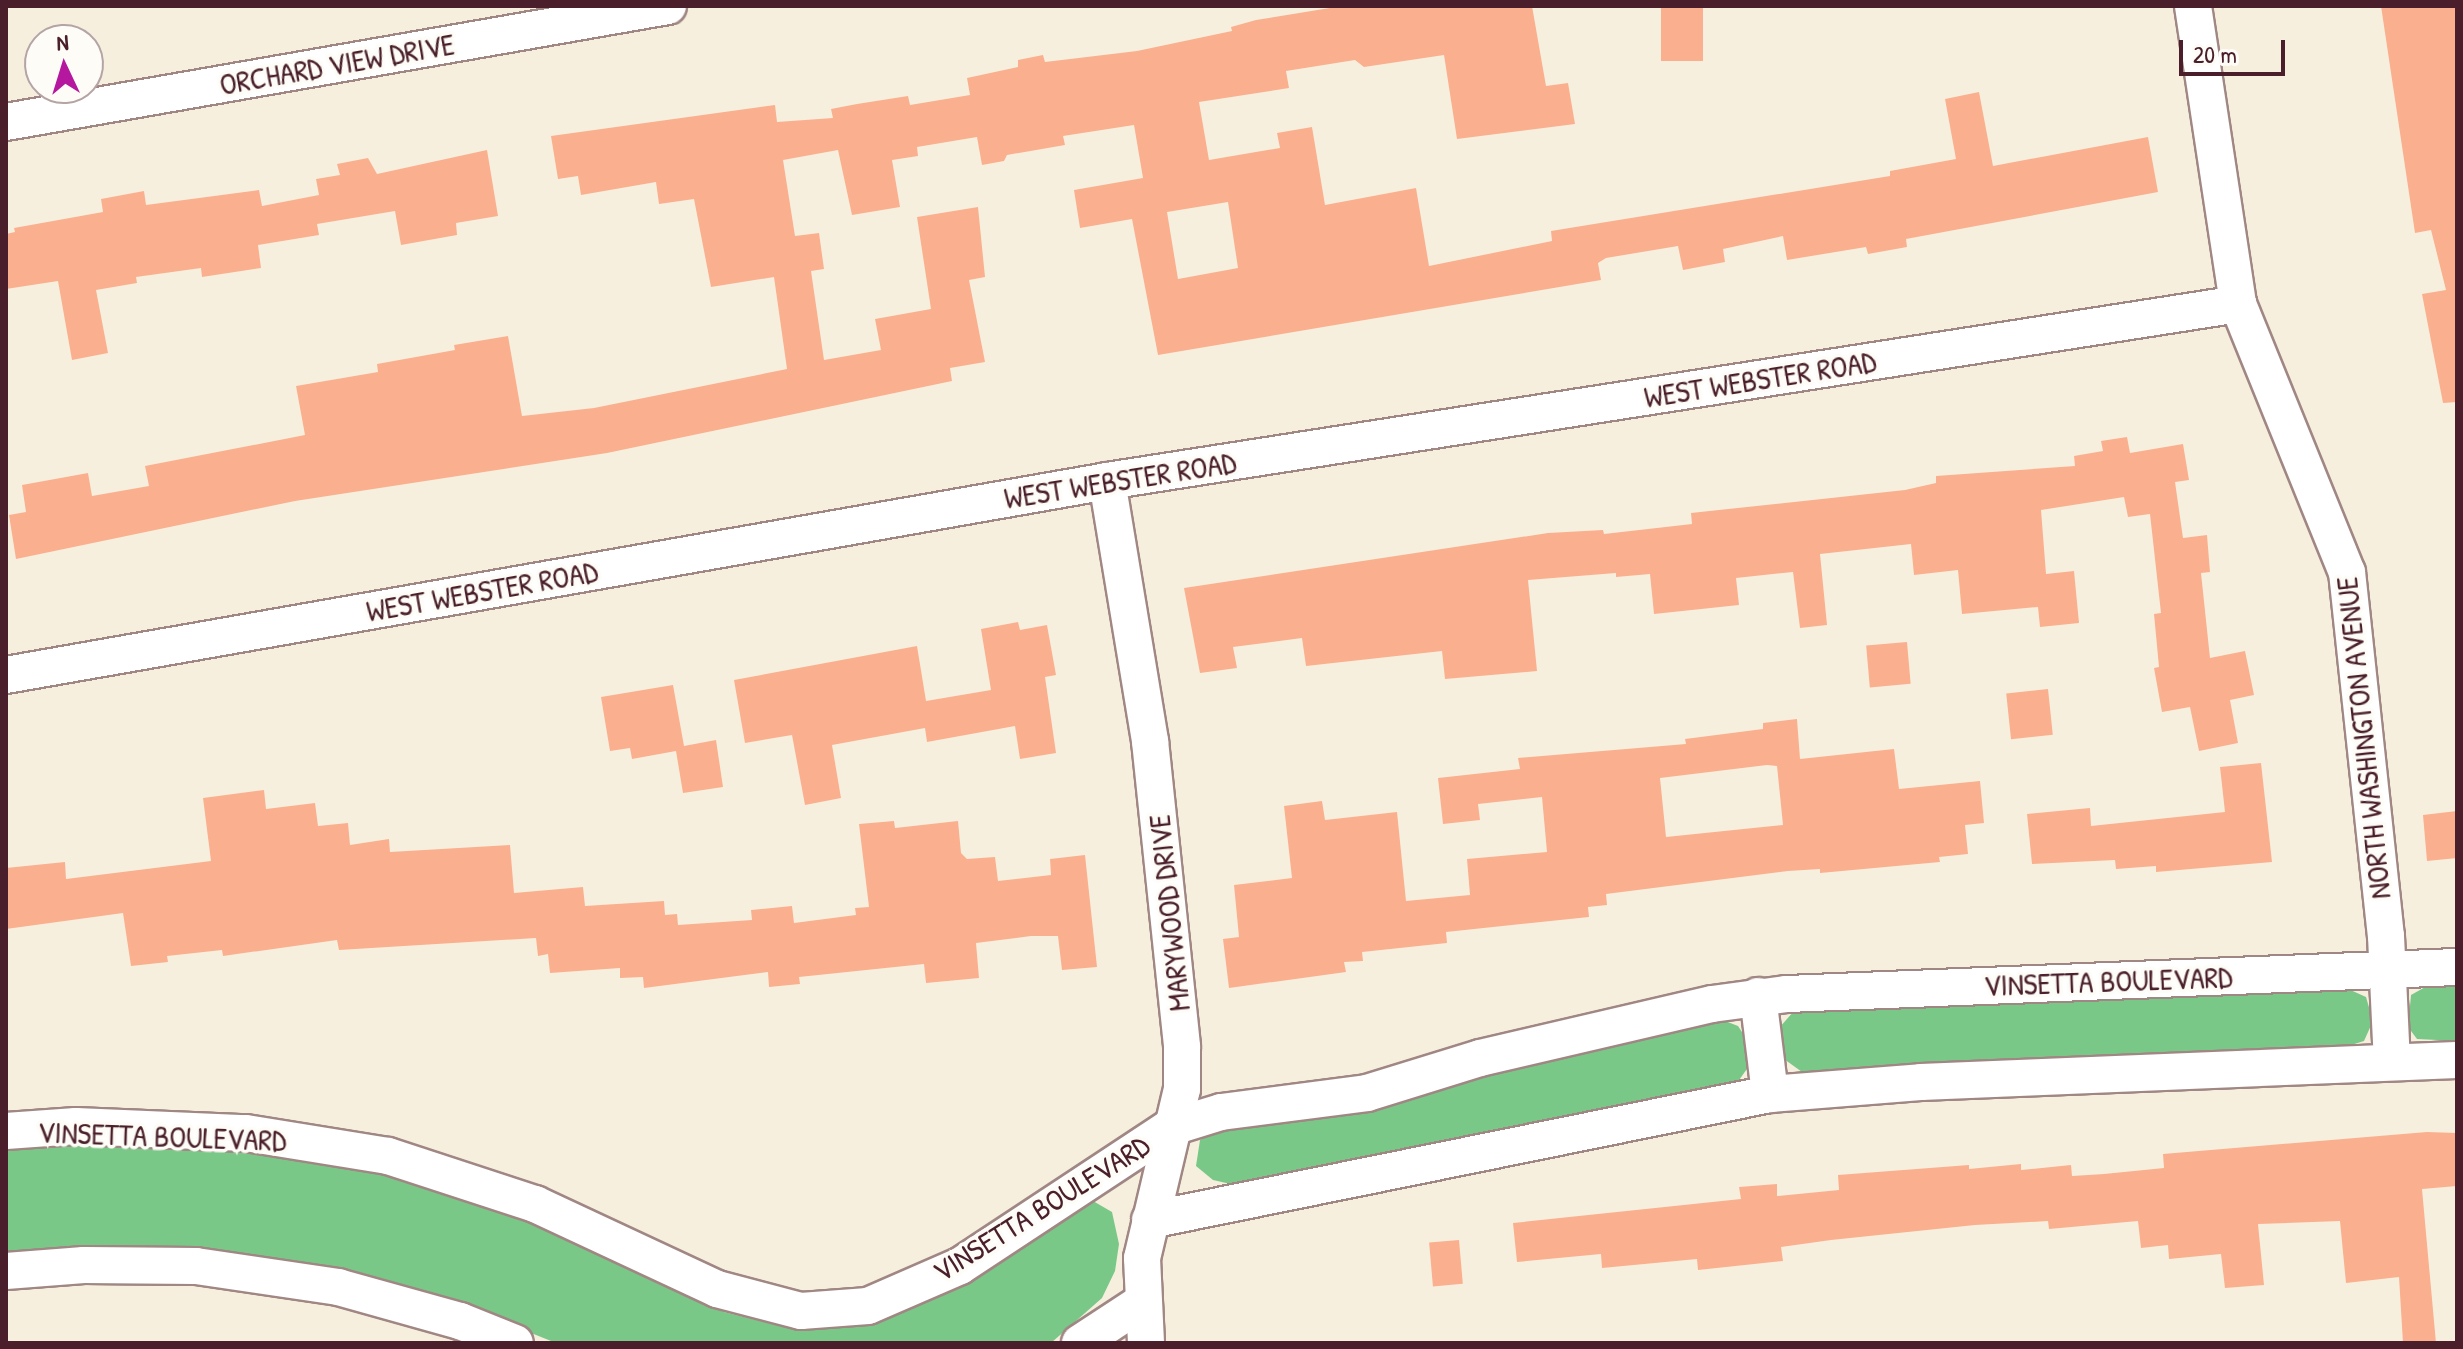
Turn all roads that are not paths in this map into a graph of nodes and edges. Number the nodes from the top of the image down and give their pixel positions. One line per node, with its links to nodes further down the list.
1 (2193, 6): 4 (street, NORTH WASHINGTON AVENUE)
2 (661, 7): 3 (street, ORCHARD VIEW DRIVE)
3 (6, 122)
4 (2238, 304): 5 (street, WEST WEBSTER ROAD); 8 (street, NORTH WASHINGTON AVENUE)
5 (1107, 481): 6 (street, WEST WEBSTER ROAD); 13 (street, MARYWOOD DRIVE)
6 (6, 675)
7 (2457, 967): 8 (street, VINSETTA BOULEVARD)
8 (2388, 970): 9 (street, VINSETTA BOULEVARD); 11 (street, NORTH WASHINGTON AVENUE)
9 (1758, 996): 12 (street); 13 (street, VINSETTA BOULEVARD)
10 (2457, 1060): 11 (street)
11 (2392, 1062): 12 (street)
12 (1770, 1094): 15 (street)
13 (1169, 1128): 14 (street, VINSETTA BOULEVARD); 15 (street, MARYWOOD DRIVE)
14 (6, 1131)
15 (1150, 1220): 17 (street, MARYWOOD DRIVE)
16 (6, 1271): 18 (street)
17 (1141, 1303): 19 (street); 20 (street, MARYWOOD DRIVE)
18 (515, 1343)
19 (1080, 1343)
20 (1146, 1343)

